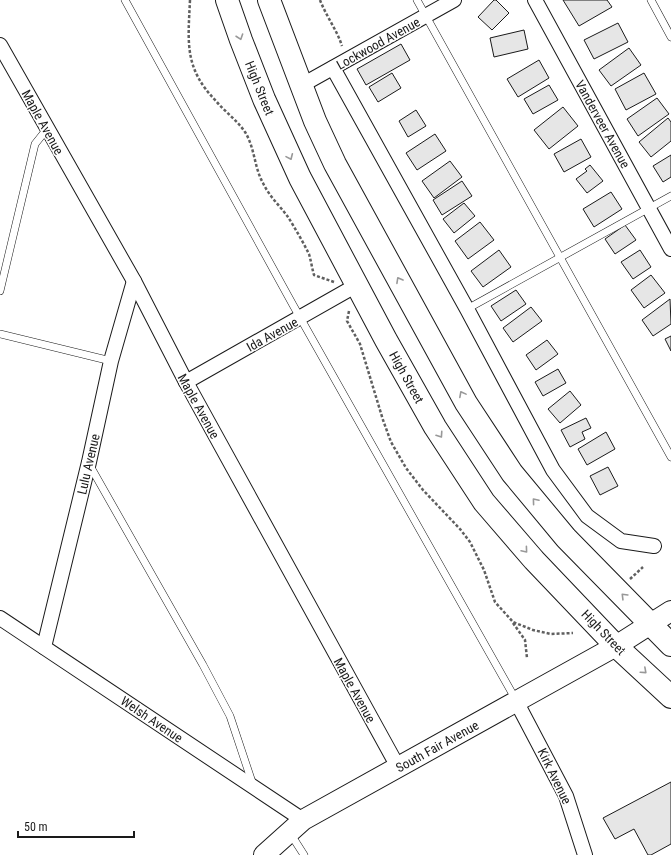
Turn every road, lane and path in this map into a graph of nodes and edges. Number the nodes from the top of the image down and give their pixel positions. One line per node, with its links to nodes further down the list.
1 (125, 0): 26 (lane)
2 (190, 0): 22 (path)
3 (227, 0): 22 (highway, High Street, one-way to 22)
4 (269, 0): 15 (highway)
5 (320, 0): 13 (path)
6 (417, 0): 10 (lane)
7 (454, 0): 10 (street, Lockwood Avenue)
8 (535, 0): 18 (street, Vanderveer Avenue)
9 (651, 0): 11 (lane)
10 (426, 15): 14 (street, Lockwood Avenue); 20 (lane)
11 (671, 37)
12 (0, 45): 16 (street, Maple Avenue)
13 (342, 48)
14 (333, 68): 15 (street, Lockwood Avenue); 25 (street)
15 (302, 85): 38 (highway, one-way to 15)
16 (47, 129): 21 (street, Maple Avenue); 23 (lane)
17 (671, 196): 18 (lane)
18 (649, 208): 19 (street, Vanderveer Avenue); 20 (lane)
19 (671, 249)
20 (559, 257): 25 (lane); 30 (lane)
21 (134, 281): 28 (street, Lulu Avenue); 29 (street, Maple Avenue)
22 (347, 284): 26 (street, Ida Avenue); 41 (highway, High Street, one-way to 41)
23 (0, 291)
24 (350, 306): 37 (path)
25 (467, 309): 32 (street)
26 (300, 318): 29 (street, Ida Avenue); 45 (lane)
27 (0, 334): 28 (lane)
28 (111, 361): 31 (street, Lulu Avenue)
29 (186, 382): 46 (street, Maple Avenue)
30 (671, 457)
31 (88, 462): 42 (street, Lulu Avenue); 47 (lane)
32 (654, 546)
33 (643, 567): 34 (path)
34 (627, 582)
35 (671, 611): 38 (street, South Fair Avenue)
36 (0, 618): 42 (street, Welsh Avenue)
37 (513, 622): 39 (path); 43 (path)
38 (651, 624): 40 (highway); 41 (street, South Fair Avenue)
39 (573, 633)
40 (671, 645)
41 (616, 646): 44 (highway, High Street, one-way to 44); 45 (street, South Fair Avenue)
42 (44, 647): 47 (street, Welsh Avenue)
43 (527, 658)
44 (671, 697)
45 (516, 701): 46 (street, South Fair Avenue); 51 (street, Kirk Avenue)
46 (398, 767): 48 (street, South Fair Avenue)
47 (254, 787): 48 (street, Welsh Avenue)
48 (296, 826): 49 (street, South Fair Avenue); 50 (lane)
49 (264, 855)
50 (304, 855)
51 (585, 855)

